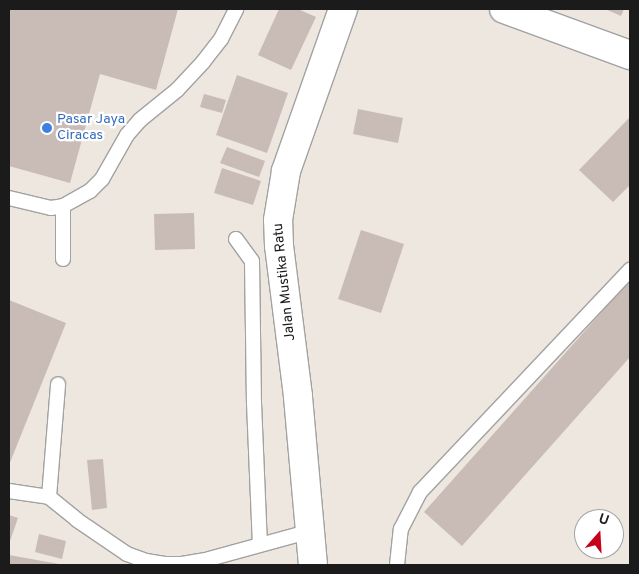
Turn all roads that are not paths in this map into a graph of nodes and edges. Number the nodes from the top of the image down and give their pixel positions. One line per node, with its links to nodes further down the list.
1 (236, 9): 6 (lane)
2 (343, 9): 13 (street, Jalan Mustika Ratu)
3 (509, 10): 4 (street)
4 (630, 55)
5 (9, 198): 6 (lane)
6 (63, 206): 8 (lane)
7 (236, 240): 14 (lane)
8 (63, 259)
9 (630, 270): 16 (lane)
10 (58, 384): 12 (lane)
11 (9, 490): 12 (lane)
12 (49, 497): 14 (lane)
13 (308, 532): 14 (lane); 15 (street, Jalan Mustika Ratu)
14 (260, 544)
15 (313, 565)
16 (398, 565)

